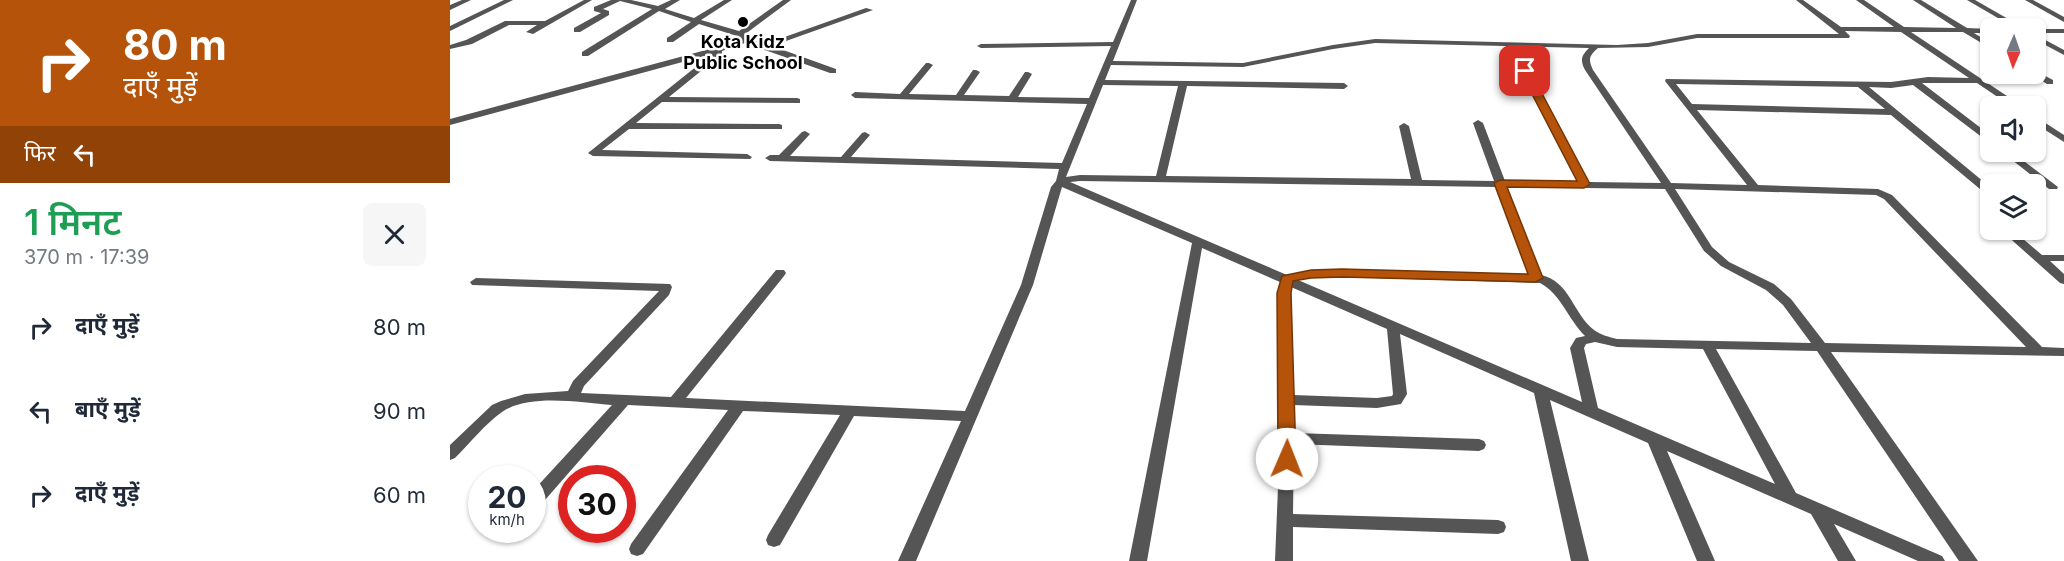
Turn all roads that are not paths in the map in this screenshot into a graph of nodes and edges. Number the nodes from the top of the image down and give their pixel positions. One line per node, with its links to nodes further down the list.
1 (468, 0): 15 (street)
2 (510, 0): 22 (street)
3 (589, 0): 21 (street)
4 (617, 0): 24 (street)
5 (622, 0): 16 (street)
6 (677, 0): 16 (street)
7 (729, 0): 20 (street)
8 (788, 0): 31 (street)
9 (1134, 0): 35 (street)
10 (1799, 0): 25 (street)
11 (1858, 0): 23 (street)
12 (1916, 0): 26 (street)
13 (1970, 0): 18 (street)
14 (2028, 0): 19 (street)
15 (450, 8)
16 (660, 9): 20 (street); 42 (street)
17 (869, 10): 37 (street)
18 (2002, 18)
19 (2064, 20)
20 (696, 21): 31 (street); 32 (street)
21 (547, 23): 30 (street); 36 (street)
22 (450, 28)
23 (1902, 29): 25 (street); 26 (street); 51 (street)
24 (577, 30)
25 (1839, 30): 39 (street)
26 (1965, 30): 27 (street); 33 (street)
27 (1980, 31)
28 (2046, 31): 29 (street)
29 (2064, 31)
30 (530, 32)
31 (742, 37): 37 (street); 40 (street)
32 (670, 40)
33 (1980, 40)
34 (2046, 43): 41 (street)
35 (1116, 44): 38 (street); 43 (street)
36 (450, 46)
37 (765, 46): 45 (street)
38 (981, 46)
39 (1595, 46): 43 (street); 89 (street)
40 (725, 48): 61 (street); 67 (street)
41 (2064, 53)
42 (585, 54)
43 (1108, 63): 52 (street)
44 (929, 65): 58 (street)
45 (833, 71)
46 (1525, 71): 87 (street)
47 (976, 72): 60 (street)
48 (1028, 74): 62 (street)
49 (2046, 79): 53 (street)
50 (1916, 81): 51 (street); 55 (street); 73 (street)
51 (1978, 81): 59 (street)
52 (1099, 82): 54 (street); 64 (street)
53 (2050, 82)
54 (1183, 83): 56 (street); 83 (street)
55 (1860, 84): 65 (street); 66 (street)
56 (1344, 86)
57 (855, 95): 58 (street)
58 (903, 96): 60 (street)
59 (2001, 96)
60 (958, 98): 62 (street)
61 (661, 99): 63 (street); 69 (street)
62 (1012, 99): 64 (street)
63 (796, 101)
64 (1091, 101): 82 (street)
65 (1689, 107): 66 (street); 91 (street)
66 (1894, 112): 88 (street)
67 (450, 122)
68 (1478, 123): 86 (street)
69 (627, 126): 71 (street); 77 (street)
70 (1404, 126): 85 (street)
71 (779, 127)
72 (2046, 127): 76 (street)
73 (1980, 131)
74 (805, 134): 79 (street)
75 (865, 135): 80 (street)
76 (2064, 139)
77 (747, 157)
78 (770, 158): 79 (street)
79 (782, 158): 80 (street)
80 (844, 160): 82 (street)
81 (2021, 162): 90 (street)
82 (1065, 166): 84 (street)
83 (1160, 179): 84 (street); 85 (street)
84 (1061, 181): 93 (street); 115 (street)
85 (1416, 182): 86 (street)
86 (1500, 183): 87 (street); 97 (street)
87 (1584, 184): 89 (street)
88 (1980, 184)
89 (1668, 186): 91 (street); 104 (street)
90 (2053, 186)
91 (1754, 187): 105 (street)
92 (2018, 240): 94 (street)
93 (1198, 241): 98 (street); 128 (street)
94 (2038, 258): 95 (street); 99 (street)
95 (2064, 258)
96 (780, 273): 111 (street)
97 (1536, 278): 98 (street); 102 (street)
98 (1287, 279): 101 (street); 110 (street)
99 (2064, 280)
100 (476, 282): 108 (street)
101 (1393, 326): 107 (street); 110 (street)
102 (1594, 338): 103 (street); 114 (street)
103 (1707, 345): 104 (street); 121 (street)
104 (1821, 347): 105 (street); 134 (street)
105 (2039, 352): 106 (street)
106 (2064, 352)
107 (1541, 391): 114 (street); 130 (street)
108 (574, 396): 109 (street); 119 (street)
109 (625, 400): 111 (street); 120 (street)
110 (1286, 400): 116 (street)
111 (675, 402): 112 (street)
112 (739, 405): 113 (street); 126 (street)
113 (850, 410): 115 (street); 125 (street)
114 (1592, 414): 117 (street)
115 (968, 416): 127 (street)
116 (1287, 438): 118 (street); 123 (street)
117 (1655, 441): 121 (street); 131 (street)
118 (1479, 445)
119 (450, 454)
120 (546, 487)
121 (1791, 499): 122 (street)
122 (1817, 510): 132 (street); 133 (street)
123 (1285, 520): 124 (street); 129 (street)
124 (1498, 527)
125 (774, 540)
126 (637, 549)
127 (908, 561)
128 (1138, 561)
129 (1284, 561)
130 (1580, 561)
131 (1706, 561)
132 (1847, 561)
133 (1935, 561)
134 (1969, 561)

